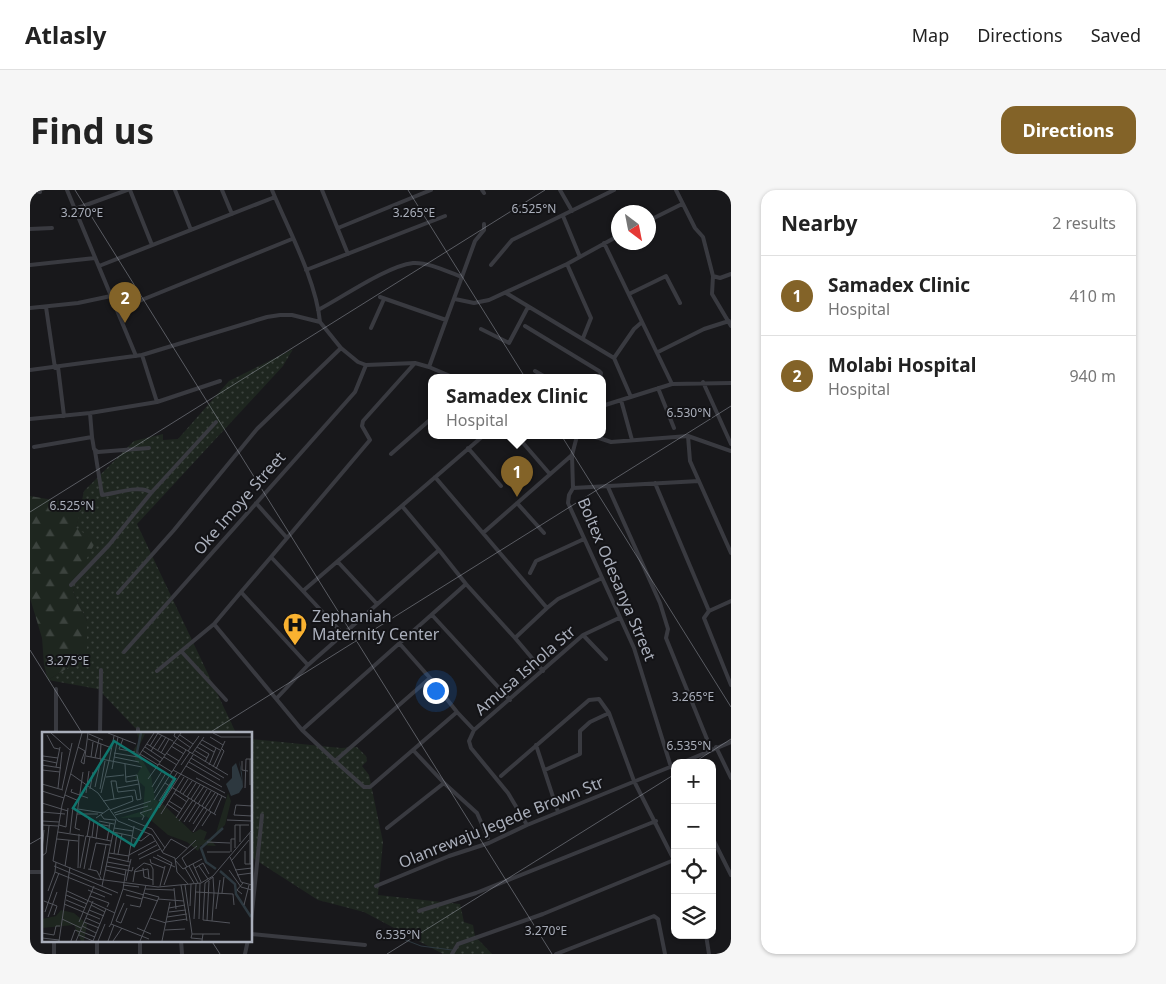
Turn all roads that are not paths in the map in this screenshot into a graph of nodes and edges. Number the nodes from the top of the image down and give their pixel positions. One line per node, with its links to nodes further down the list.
1 (34, 190): 12 (street)
2 (67, 190): 15 (street)
3 (128, 190): 15 (street); 29 (street)
4 (175, 190): 25 (street)
5 (222, 190): 17 (street)
6 (272, 190): 13 (street)
7 (322, 190): 23 (street)
8 (431, 190): 23 (street)
9 (560, 190): 16 (street)
10 (612, 190): 16 (street)
11 (676, 190): 14 (street)
12 (40, 192)
13 (275, 197): 17 (street); 26 (street)
14 (682, 204): 20 (street); 39 (street)
15 (75, 209): 32 (street)
16 (572, 211): 19 (street)
17 (232, 214): 25 (street)
18 (445, 216): 30 (street)
19 (563, 216): 31 (street); 35 (street)
20 (656, 217)
21 (484, 224): 40 (street)
22 (52, 228): 24 (street)
23 (338, 228): 30 (street)
24 (30, 229)
25 (191, 230): 29 (street)
26 (292, 239): 37 (street); 49 (street)
27 (611, 240): 28 (street)
28 (604, 243): 31 (street); 42 (street)
29 (152, 245): 36 (street)
30 (348, 254): 37 (street)
31 (580, 257): 33 (street)
32 (95, 258): 34 (street); 36 (street)
33 (567, 264): 41 (street); 59 (street)
34 (30, 265)
35 (491, 265)
36 (99, 266): 43 (street)
37 (306, 270): 50 (street)
38 (731, 274): 39 (street)
39 (713, 276): 52 (street)
40 (462, 277): 44 (street); 50 (street)
41 (506, 293): 44 (street); 47 (street)
42 (629, 294): 45 (street); 54 (street)
43 (111, 296): 46 (street); 49 (street)
44 (454, 300): 51 (street)
45 (680, 303)
46 (46, 307): 48 (street); 68 (street)
47 (528, 307): 58 (street); 59 (street)
48 (30, 308)
49 (117, 310): 63 (street)
50 (318, 310): 53 (street)
51 (446, 320): 57 (street); 67 (street)
52 (730, 321): 56 (street); 61 (street)
53 (320, 322): 60 (street); 62 (street)
54 (642, 322): 61 (street); 64 (street)
55 (525, 326): 73 (street)
56 (731, 326)
57 (370, 328)
58 (481, 329)
59 (583, 338): 64 (street)
60 (341, 348): 66 (street); 129 (street)
61 (658, 352): 77 (street)
62 (142, 355): 63 (street); 81 (street)
63 (136, 356): 68 (street)
64 (614, 358): 79 (street)
65 (415, 364): 66 (street); 67 (street); 117 (street)
66 (366, 365): 112 (street, Oke Imoye Street)
67 (429, 366): 71 (street)
68 (57, 367): 69 (street); 84 (street)
69 (30, 370)
70 (535, 371): 72 (street)
71 (447, 374)
72 (540, 374)
73 (601, 374)
74 (220, 381): 81 (street)
75 (703, 382): 76 (street); 77 (street); 96 (street)
76 (731, 383)
77 (672, 384): 78 (street)
78 (658, 388): 79 (street); 88 (street)
79 (631, 397): 80 (street)
80 (621, 400): 82 (street); 95 (street)
81 (157, 402): 83 (street)
82 (606, 405)
83 (90, 413): 84 (street); 90 (street)
84 (64, 416): 85 (street)
85 (30, 419)
86 (216, 422): 111 (street)
87 (428, 422): 102 (street)
88 (674, 428)
89 (688, 436): 95 (street); 101 (street); 106 (street)
90 (92, 437): 97 (street); 100 (street)
91 (479, 439): 99 (street)
92 (520, 439): 104 (street)
93 (576, 439): 103 (street, Boltex Odesanya Street)
94 (602, 439): 95 (street)
95 (632, 440)
96 (731, 444)
97 (34, 447)
98 (149, 448): 100 (street)
99 (468, 448): 105 (street); 108 (street)
100 (95, 451): 111 (street)
101 (731, 451)
102 (391, 454)
103 (572, 455): 104 (street); 110 (street, Boltex Odesanya Street)
104 (549, 474): 113 (street)
105 (435, 478): 114 (street); 115 (street)
106 (699, 481): 107 (street); 120 (street)
107 (655, 483): 109 (street); 133 (street)
108 (501, 486)
109 (608, 487): 110 (street); 162 (street)
110 (573, 488): 118 (street, Boltex Odesanya Street)
111 (151, 493): 126 (street)
112 (256, 503): 117 (street); 142 (street, Oke Imoye Street)
113 (517, 503): 115 (street); 116 (street)
114 (402, 506): 119 (street); 122 (street)
115 (483, 533): 132 (street)
116 (544, 533)
117 (287, 538): 121 (street)
118 (584, 539): 123 (street); 124 (street, Boltex Odesanya Street)
119 (439, 550): 125 (street); 131 (street)
120 (731, 553)
121 (271, 557): 127 (street); 128 (street)
122 (338, 562): 127 (street); 131 (street)
123 (530, 573)
124 (602, 578): 132 (street); 135 (street, Boltex Odesanya Street)
125 (466, 584): 134 (street); 139 (street)
126 (71, 585)
127 (303, 591): 137 (street)
128 (241, 592): 136 (street); 144 (street)
129 (118, 593)
130 (731, 601): 133 (street)
131 (377, 604): 137 (street)
132 (547, 608): 139 (street)
133 (709, 611): 149 (street)
134 (432, 614): 140 (street); 153 (street)
135 (620, 618): 138 (street, Amusa Ishola Str); 165 (street, Boltex Odesanya Street)
136 (214, 624): 141 (street); 151 (street)
137 (342, 634): 144 (street)
138 (583, 635): 143 (street); 146 (street, Amusa Ishola Str)
139 (515, 638): 146 (street)
140 (400, 644): 148 (street); 156 (street)
141 (181, 651): 147 (street); 152 (street)
142 (124, 652)
143 (606, 659)
144 (308, 665): 151 (street)
145 (101, 670): 159 (street)
146 (542, 671): 153 (street, Amusa Ishola Str)
147 (157, 672)
148 (430, 678): 154 (street); 166 (street)
149 (731, 685)
150 (56, 689): 158 (street)
151 (277, 698): 156 (street)
152 (226, 700)
153 (510, 700): 157 (street, Amusa Ishola Str)
154 (457, 712): 157 (street); 163 (street)
155 (609, 712): 161 (street); 168 (street); 171 (street)
156 (302, 730): 166 (street)
157 (474, 730): 176 (street)
158 (56, 732)
159 (100, 732)
160 (731, 742): 162 (street)
161 (536, 745): 168 (street); 169 (street)
162 (714, 748): 164 (street); 170 (street)
163 (413, 750): 166 (street); 172 (street)
164 (690, 759)
165 (671, 760)
166 (335, 761)
167 (671, 767): 171 (street, Olanrewaju Jegede Brown Str)
168 (545, 770): 173 (street)
169 (501, 776)
170 (731, 778)
171 (634, 781): 173 (street, Olanrewaju Jegede Brown Str); 175 (street)
172 (444, 783): 177 (street); 178 (street)
173 (558, 812): 176 (street, Olanrewaju Jegede Brown Str)
174 (262, 816): 183 (street)
175 (656, 820): 180 (street); 186 (street)
176 (527, 825): 185 (street, Olanrewaju Jegede Brown Str)
177 (387, 828)
178 (488, 838)
179 (716, 845): 184 (street)
180 (671, 854)
181 (671, 862): 191 (street)
182 (252, 863): 183 (street)
183 (258, 863): 187 (street)
184 (731, 875)
185 (376, 886)
186 (419, 911)
187 (252, 919)
188 (252, 934): 190 (street)
189 (707, 939): 194 (street)
190 (365, 945)
191 (453, 952)
192 (556, 954): 193 (street)
193 (665, 954)
194 (709, 954)

